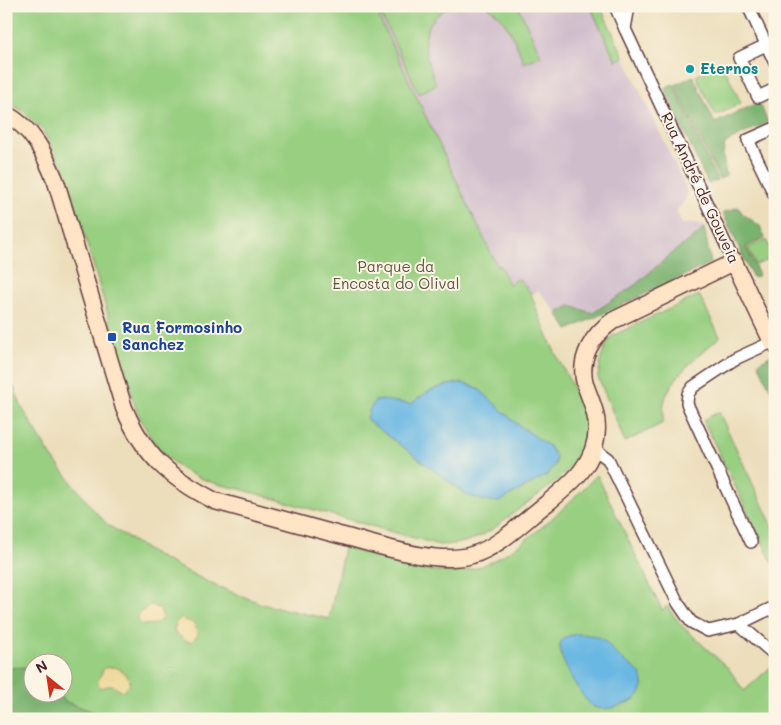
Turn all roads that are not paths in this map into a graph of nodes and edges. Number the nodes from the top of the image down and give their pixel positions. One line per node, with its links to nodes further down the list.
1 (615, 6): 4 (street, Rua André de Gouveia)
2 (629, 6): 4 (street)
3 (748, 6): 5 (street)
4 (625, 29): 11 (street, Rua André de Gouveia)
5 (766, 45): 6 (street); 7 (street)
6 (775, 63)
7 (775, 89)
8 (6, 114): 13 (street)
9 (775, 128): 10 (street)
10 (775, 196)
11 (734, 262): 12 (street, Rua André de Gouveia); 13 (street)
12 (774, 343): 14 (street)
13 (593, 448): 16 (street)
14 (751, 542)
15 (775, 612): 16 (street)
16 (739, 624): 17 (street)
17 (775, 655)

